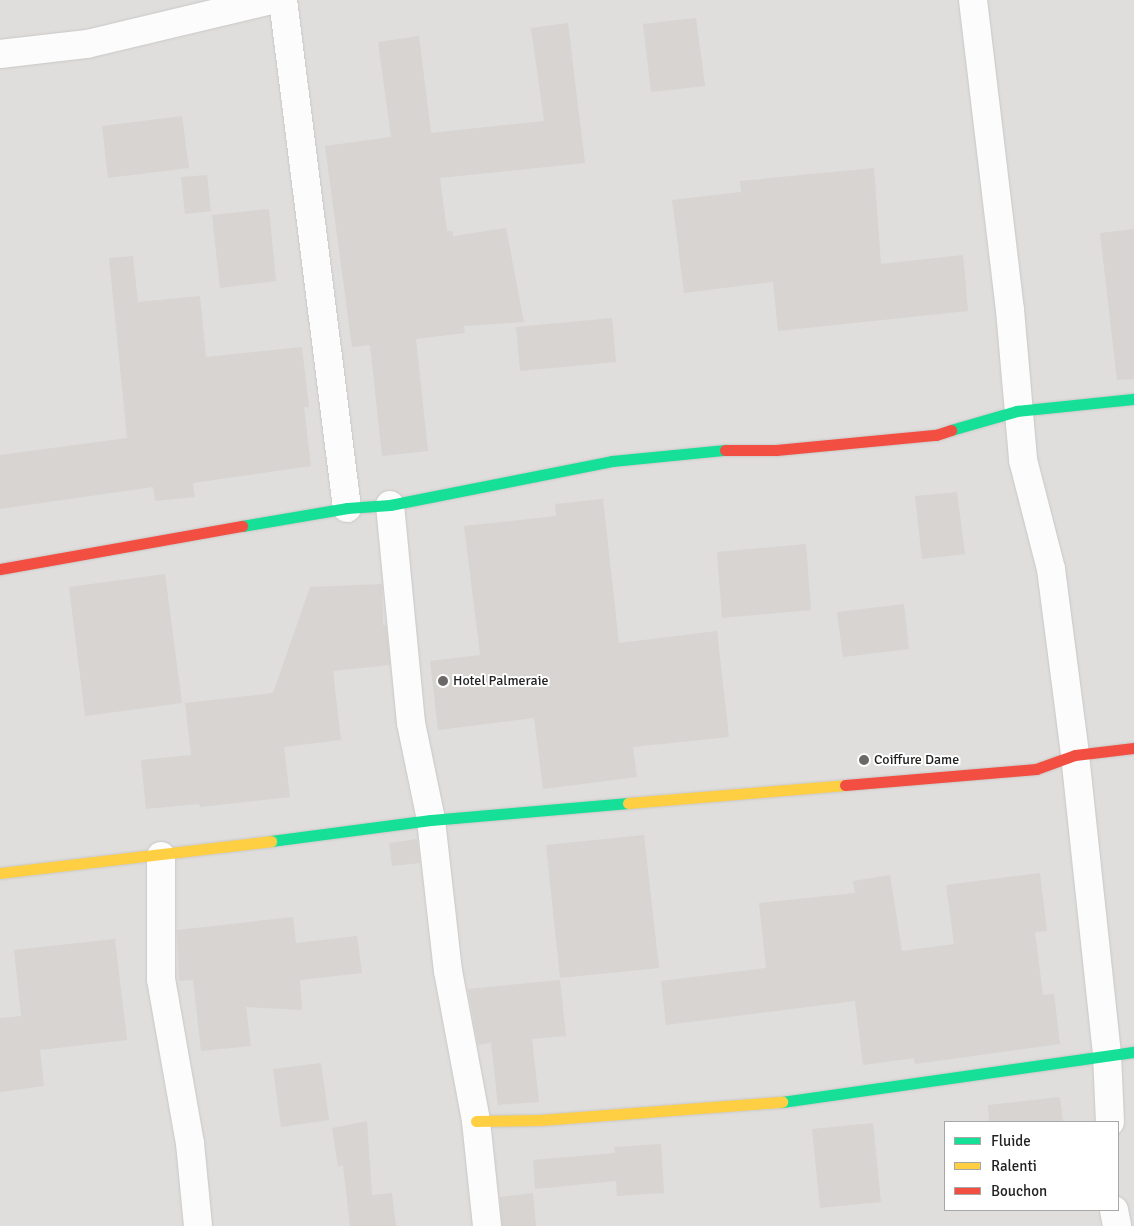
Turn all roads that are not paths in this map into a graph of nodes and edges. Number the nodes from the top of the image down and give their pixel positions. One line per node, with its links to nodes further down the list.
1 (272, 0): 4 (street)
2 (282, 0): 8 (street)
3 (973, 0): 6 (street)
4 (0, 54)
5 (1134, 399): 6 (street)
6 (1017, 411): 7 (street); 11 (street)
7 (390, 505): 8 (street); 12 (street)
8 (347, 508): 9 (street)
9 (0, 568)
10 (1134, 748): 11 (street)
11 (1075, 755): 12 (street); 16 (street)
12 (431, 820): 13 (street); 17 (street)
13 (161, 856): 14 (street); 20 (street)
14 (0, 873)
15 (1134, 1052): 16 (street)
16 (1107, 1054): 17 (street); 18 (street)
17 (476, 1121): 21 (street)
18 (1110, 1121)
19 (1114, 1211): 22 (street)
20 (198, 1226)
21 (487, 1226)
22 (1117, 1226)

